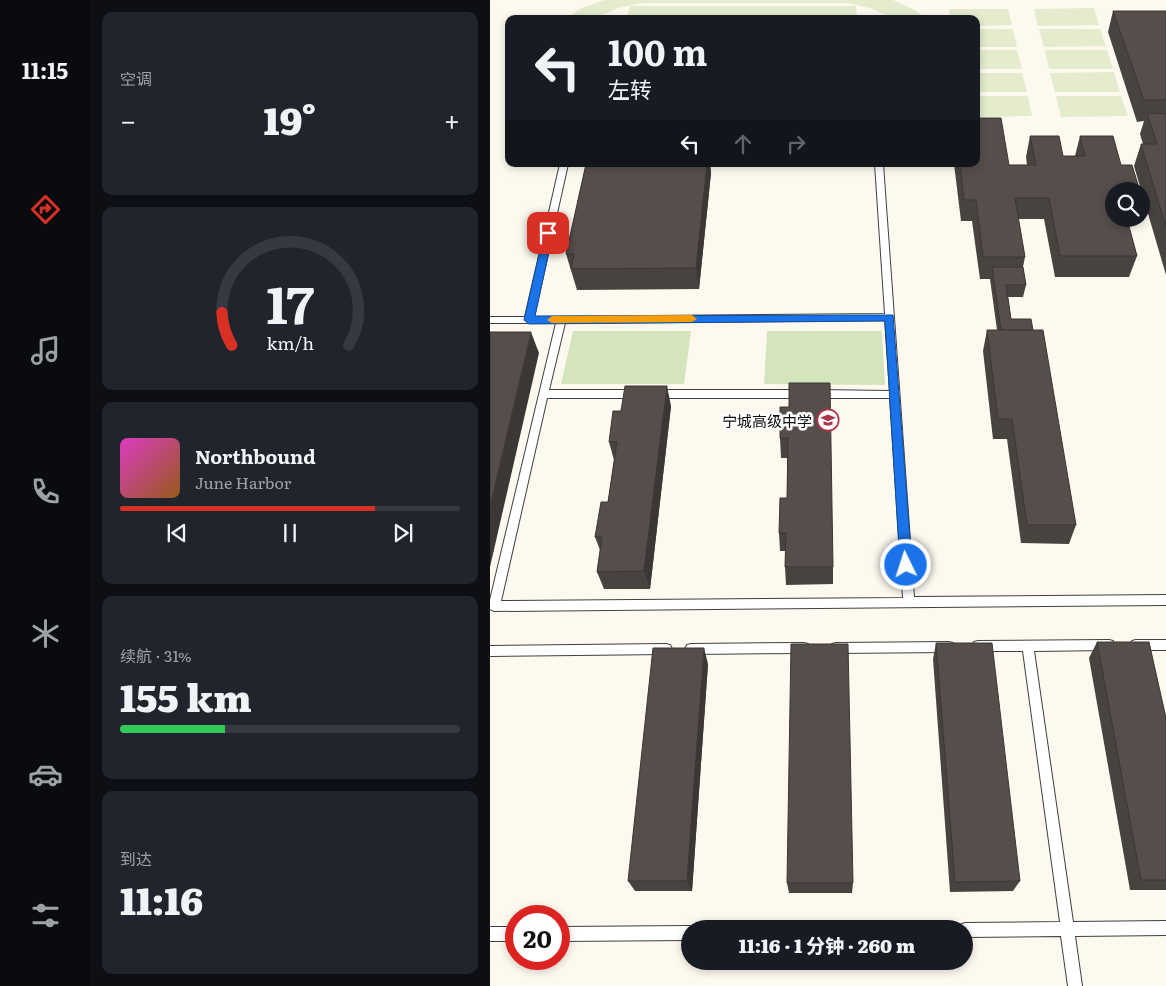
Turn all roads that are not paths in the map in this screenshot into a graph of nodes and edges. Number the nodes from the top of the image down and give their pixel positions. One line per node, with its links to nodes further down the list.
1 (563, 167): 5 (lane)
2 (879, 167): 3 (lane)
3 (890, 317): 6 (lane); 8 (lane)
4 (490, 320): 5 (lane)
5 (529, 320): 6 (lane)
6 (561, 320): 7 (lane)
7 (544, 394): 8 (lane); 10 (lane)
8 (895, 395): 10 (lane)
9 (1166, 600): 10 (lane)
10 (909, 602)
11 (1166, 645): 12 (lane)
12 (1028, 646): 13 (lane); 15 (lane)
13 (490, 650)
14 (1166, 928): 15 (lane)
15 (1067, 929): 16 (lane); 21 (lane)
16 (973, 930)
17 (681, 932): 20 (lane)
18 (490, 934): 19 (lane)
19 (505, 934)
20 (570, 934)
21 (1075, 986)

